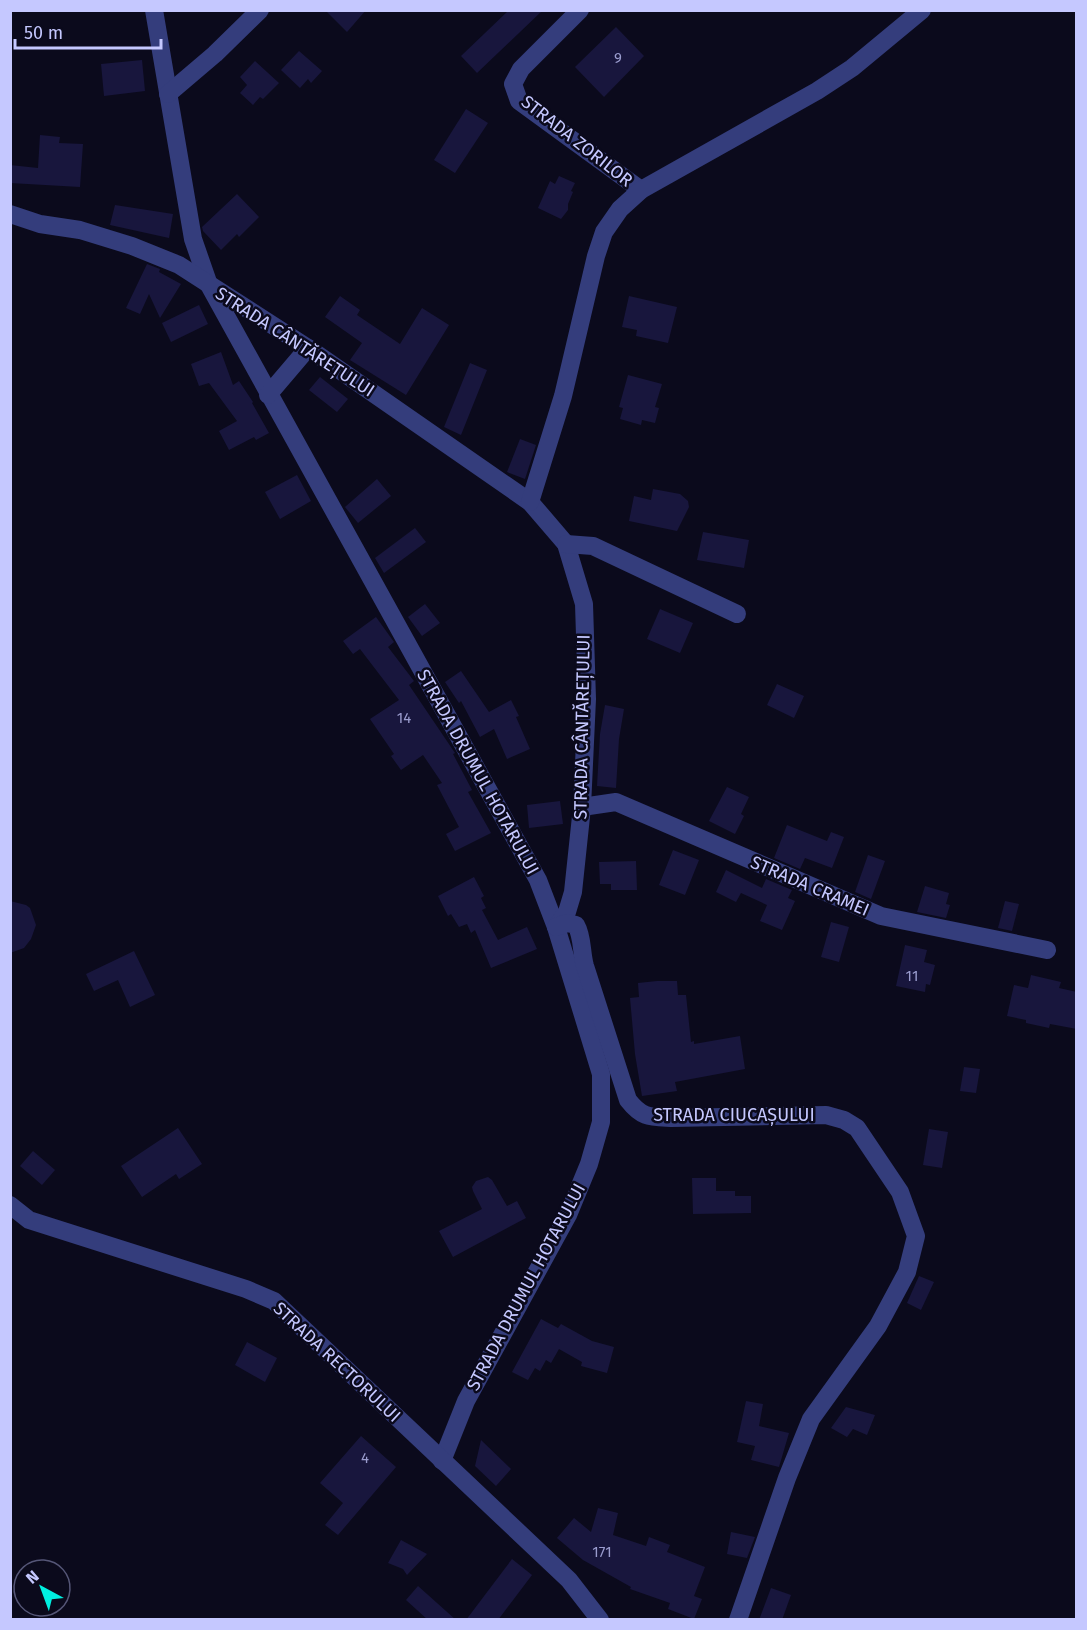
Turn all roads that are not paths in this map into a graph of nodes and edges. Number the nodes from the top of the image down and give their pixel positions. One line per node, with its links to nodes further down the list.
1 (154, 10): 5 (street, STRADA DRUMUL HOTARULUI)
2 (260, 10): 5 (street)
3 (580, 10): 6 (street, STRADA ZORILOR)
4 (922, 10): 6 (street)
5 (168, 94): 10 (street, STRADA DRUMUL HOTARULUI)
6 (641, 190): 13 (street)
7 (10, 214): 9 (street, STRADA CÂNTĂREȚULUI)
8 (10, 224): 9 (street, STRADA CÂNTĂREȚULUI)
9 (40, 224): 10 (street, STRADA CÂNTĂREȚULUI)
10 (209, 285): 11 (street, STRADA CÂNTĂREȚULUI); 12 (street, STRADA DRUMUL HOTARULUI)
11 (308, 348): 12 (street); 13 (street, STRADA CÂNTĂREȚULUI)
12 (268, 395): 17 (street, STRADA DRUMUL HOTARULUI)
13 (530, 501): 14 (street, STRADA CÂNTĂREȚULUI)
14 (566, 544): 15 (street); 16 (street, STRADA CÂNTĂREȚULUI)
15 (737, 614)
16 (582, 807): 17 (street, STRADA CÂNTĂREȚULUI); 18 (street, STRADA CRAMEI)
17 (556, 927): 20 (street, STRADA DRUMUL HOTARULUI); 22 (street, STRADA CIUCAȘULUI)
18 (1047, 950)
19 (10, 1205): 20 (street, STRADA RECTORULUI)
20 (442, 1461): 21 (street, STRADA RECTORULUI)
21 (600, 1620)
22 (738, 1620)

